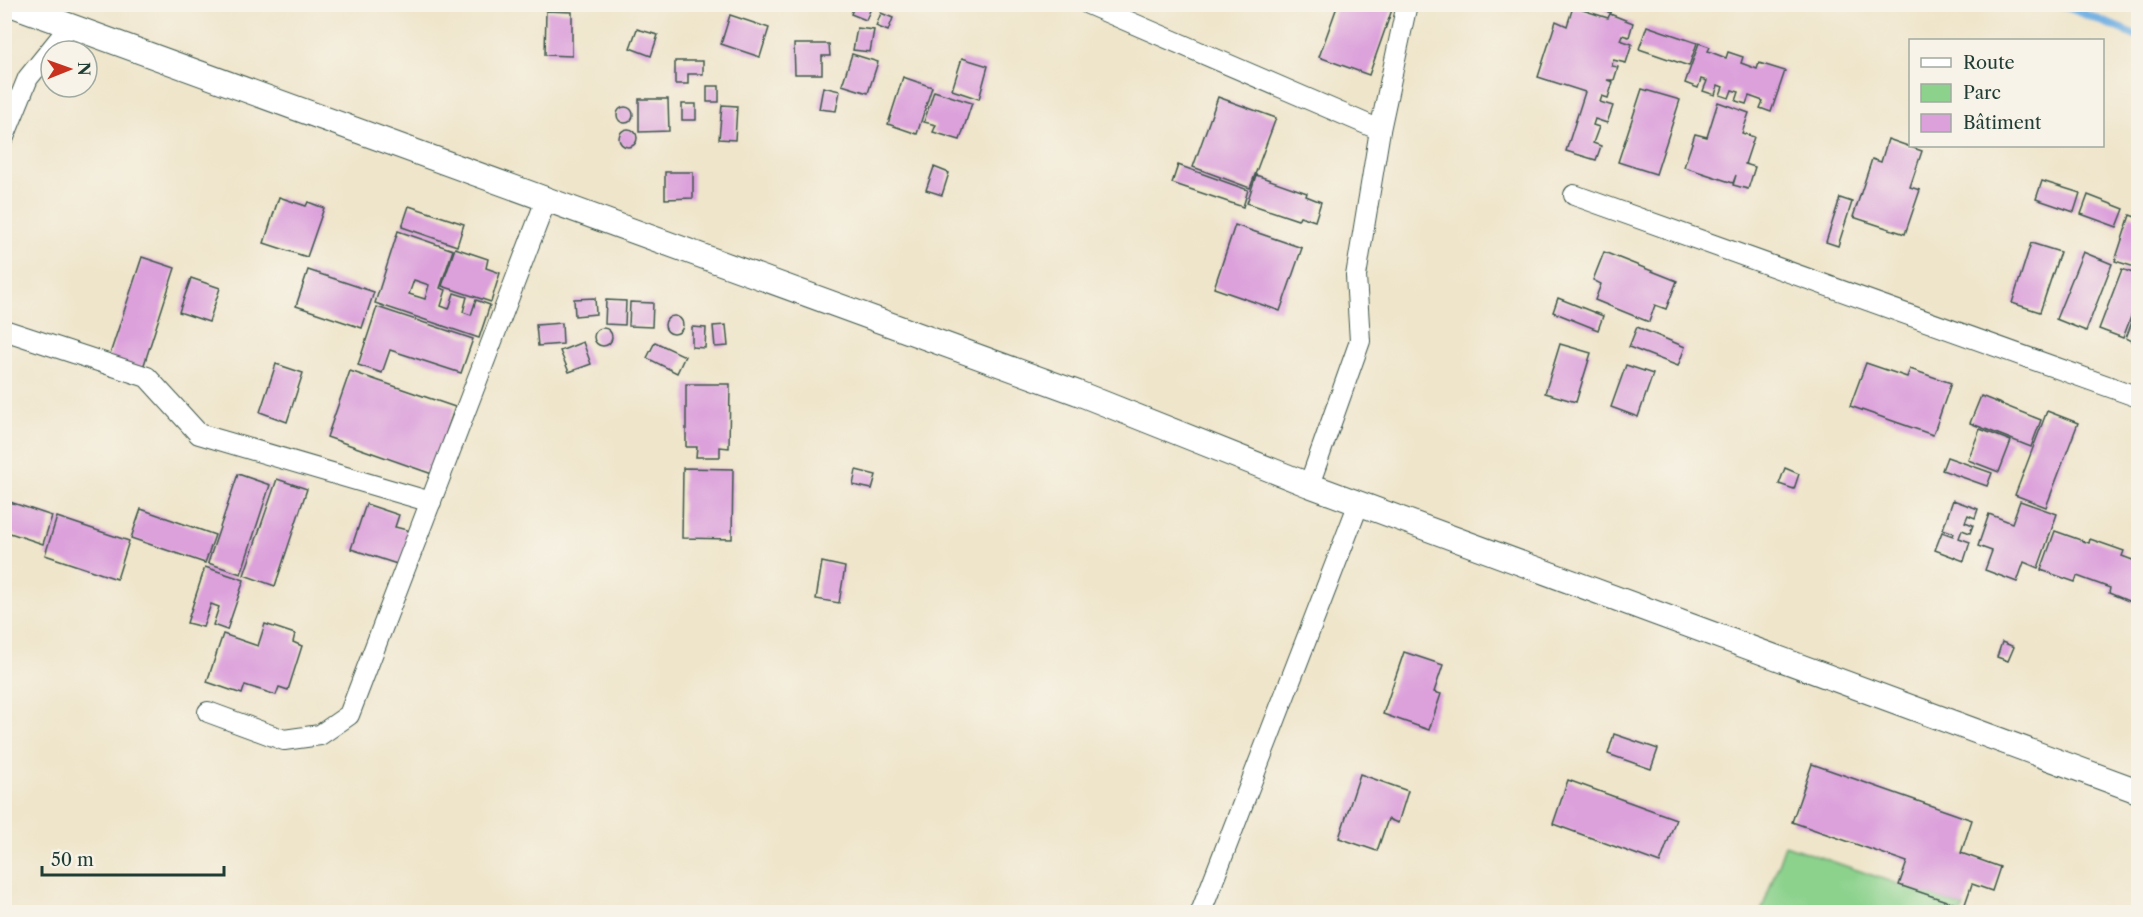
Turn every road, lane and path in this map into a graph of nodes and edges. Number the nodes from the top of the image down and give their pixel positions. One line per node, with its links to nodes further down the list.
1 (10, 4): 4 (street)
2 (1088, 4): 5 (street)
3 (1407, 4): 5 (street)
4 (70, 26): 6 (street); 8 (street)
5 (1380, 130): 11 (street)
6 (4, 137)
7 (1574, 195): 10 (street)
8 (546, 200): 11 (street); 12 (street)
9 (4, 330): 12 (street)
10 (2139, 397)
11 (1309, 485): 13 (street)
12 (430, 502): 14 (street)
13 (1359, 503): 15 (street); 16 (street)
14 (208, 712)
15 (2139, 791)
16 (1201, 912)

